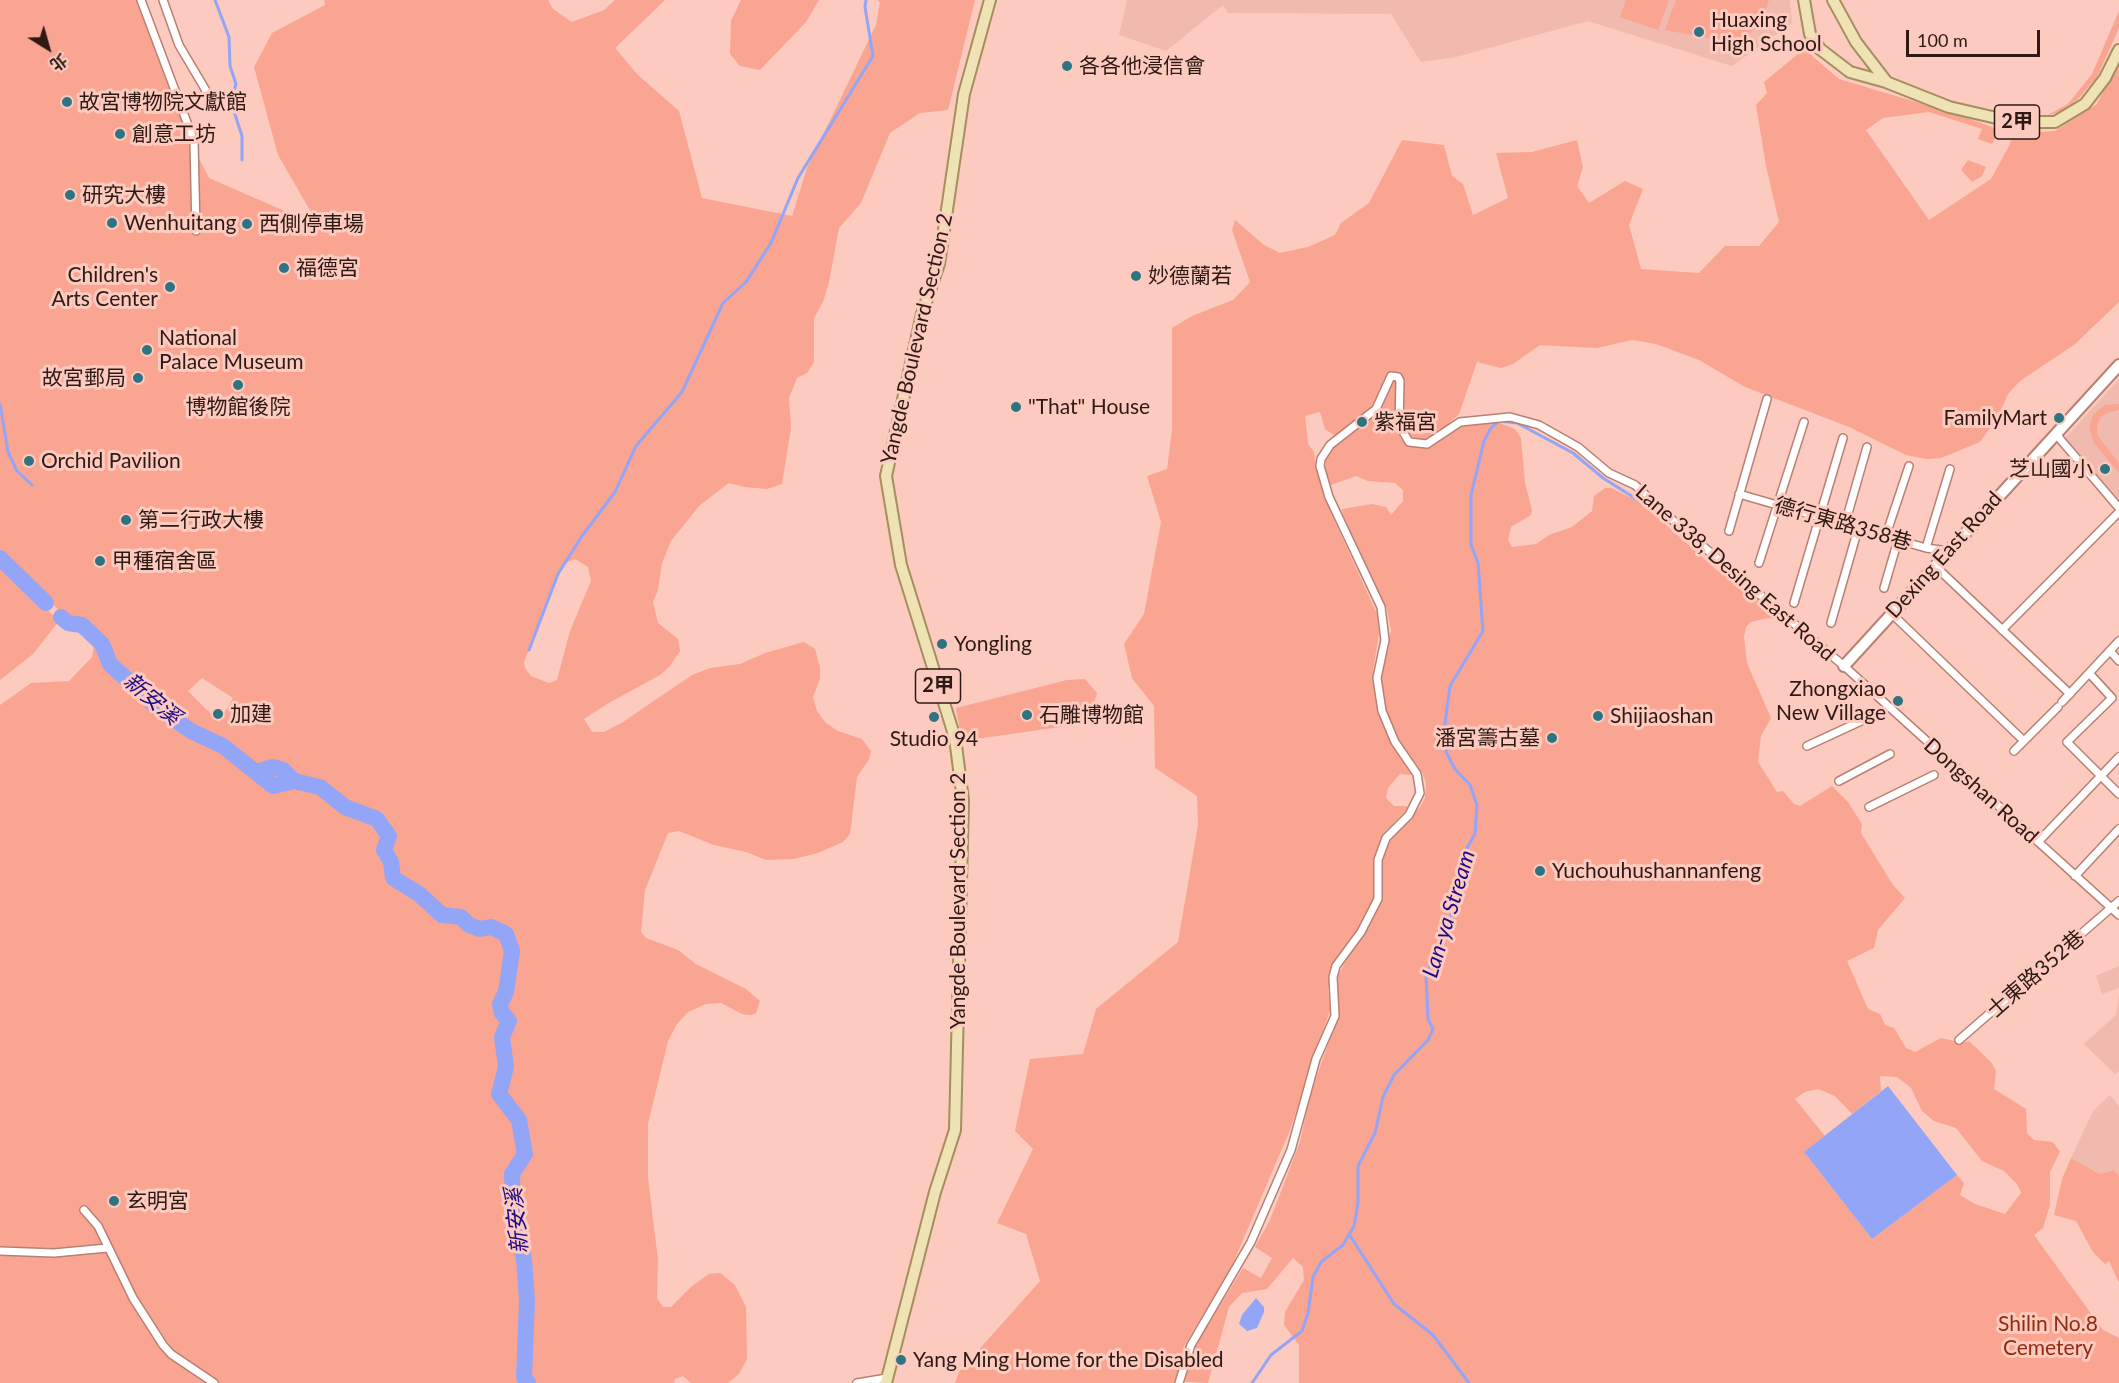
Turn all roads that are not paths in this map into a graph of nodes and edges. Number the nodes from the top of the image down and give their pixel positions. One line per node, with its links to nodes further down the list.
1 (141, 0): 9 (street)
2 (163, 0): 8 (street)
3 (990, 0): 63 (main road, Yangde Boulevard Section 2 / 2甲)
4 (1804, 0): 7 (main road, 2甲)
5 (1833, 0): 7 (main road)
6 (2119, 50): 7 (main road, 2甲)
7 (1886, 82)
8 (208, 94)
9 (196, 231)
10 (2119, 365): 13 (street, Dexing East Road)
11 (1767, 399): 18 (street)
12 (1803, 422): 19 (street)
13 (2057, 433): 20 (street); 28 (street, Dexing East Road)
14 (1843, 438): 21 (street)
15 (1867, 447): 22 (street)
16 (1909, 466): 25 (street)
17 (1950, 469): 27 (street)
18 (1739, 494): 19 (street, 德行東路358巷); 24 (street)
19 (1778, 505): 21 (street, 德行東路358巷); 29 (street)
20 (2119, 510): 35 (street)
21 (1819, 516): 22 (street, 德行東路358巷); 32 (street)
22 (1845, 524): 23 (street, 德行東路358巷)
23 (1858, 528): 25 (street, 德行東路358巷); 34 (street)
24 (1729, 531)
25 (1886, 536): 26 (street, 德行東路358巷)
26 (1898, 540): 27 (street, 德行東路358巷); 31 (street)
27 (1926, 548): 28 (street, 德行東路358巷)
28 (1948, 551): 30 (street, Dexing East Road)
29 (1759, 563)
30 (1934, 565): 33 (street, Dexing East Road); 35 (street)
31 (1884, 588)
32 (1794, 603)
33 (1891, 614): 39 (street, Dexing East Road); 43 (street)
34 (1831, 623)
35 (2002, 630): 41 (street)
36 (2119, 641): 37 (street)
37 (2110, 651): 38 (street); 40 (street)
38 (2119, 661)
39 (1844, 666): 54 (street, Dongshan Road); 66 (street, Lane 338, Desing East Road)
40 (2089, 673): 41 (street); 49 (street)
41 (2070, 694): 43 (street)
42 (1872, 716): 44 (street)
43 (2025, 741): 45 (street)
44 (1806, 746)
45 (2014, 751)
46 (1890, 754): 50 (street)
47 (2119, 756): 49 (street)
48 (1934, 775): 52 (street)
49 (2101, 775): 51 (street); 54 (street)
50 (1839, 781)
51 (2119, 794)
52 (1869, 807)
53 (2119, 829): 55 (street)
54 (2038, 842): 55 (street, Dongshan Road)
55 (2075, 876): 57 (street, Dongshan Road)
56 (2119, 901): 57 (street, 士東路352巷)
57 (2112, 909): 58 (street, Dongshan Road); 59 (street, 士東路352巷)
58 (2119, 915)
59 (1959, 1040)
60 (84, 1210): 61 (street)
61 (107, 1248): 62 (street); 64 (street)
62 (0, 1251)
63 (887, 1381): 65 (street)
64 (214, 1383)
65 (858, 1383)
66 (1179, 1383)

